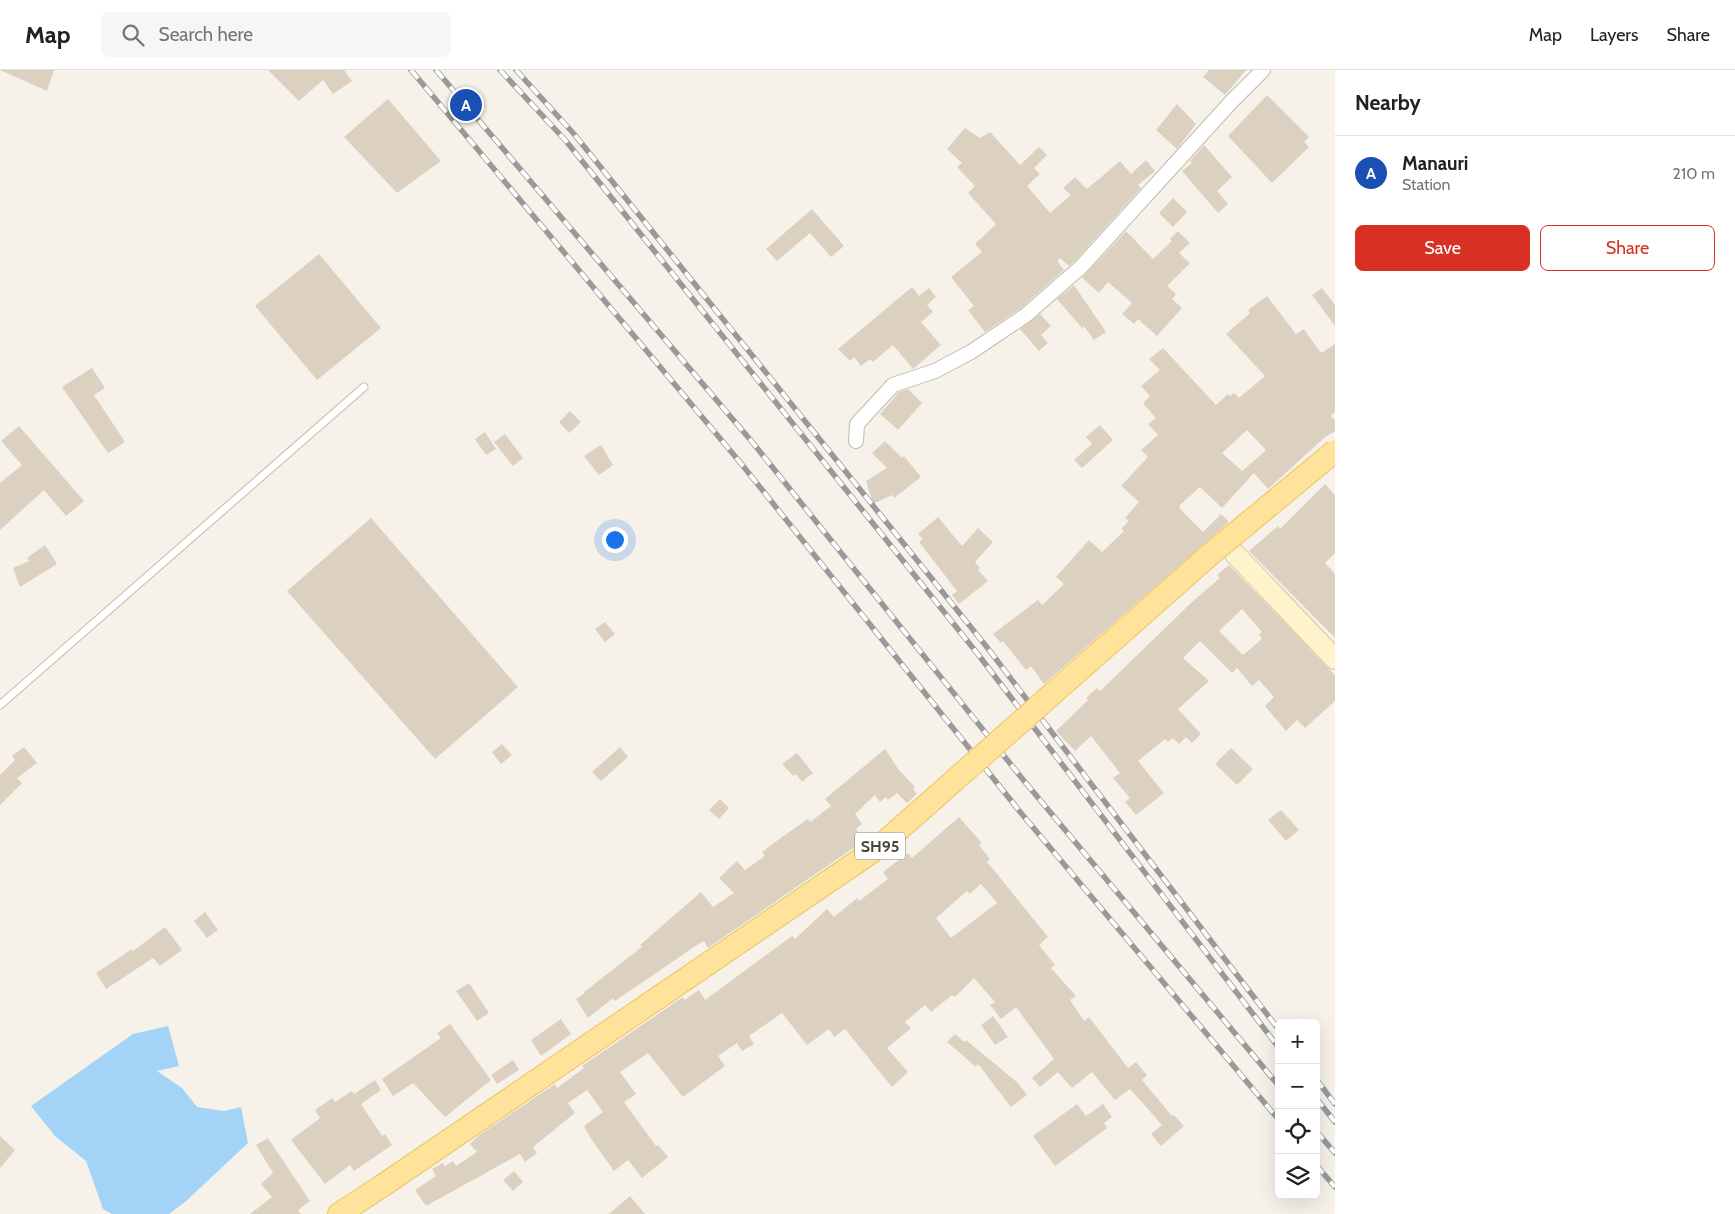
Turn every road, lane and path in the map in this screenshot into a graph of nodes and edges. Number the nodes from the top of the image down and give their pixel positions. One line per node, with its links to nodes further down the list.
1 (1263, 70): 3 (street)
2 (364, 387): 7 (lane)
3 (856, 441)
4 (1335, 451): 8 (main road, SH95, bridge)
5 (1235, 554): 6 (street)
6 (1335, 659)
7 (0, 705)
8 (339, 1214)

